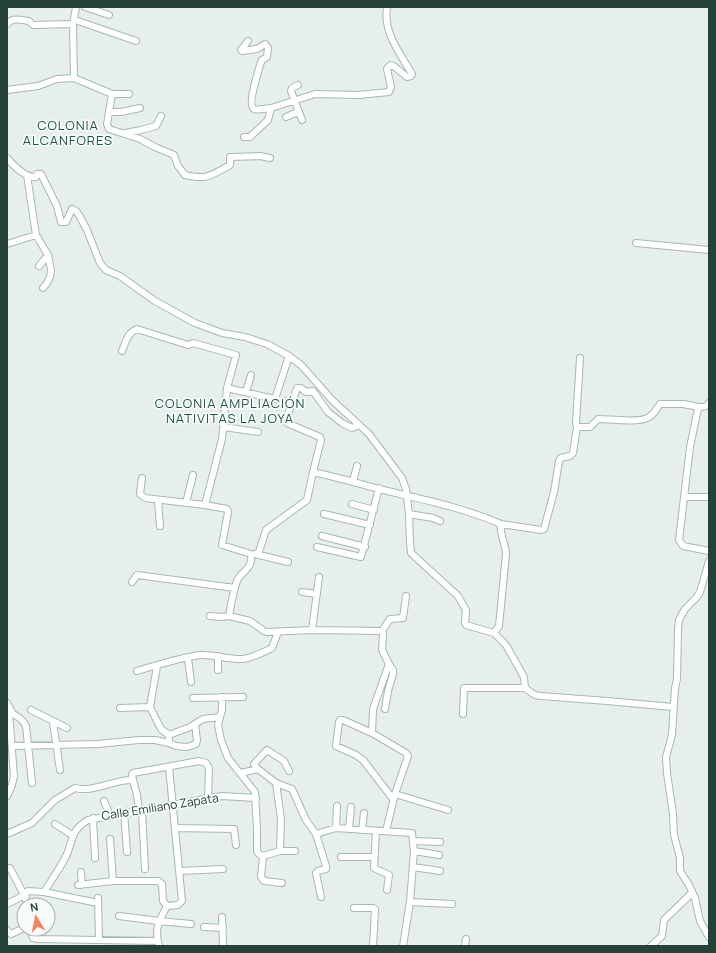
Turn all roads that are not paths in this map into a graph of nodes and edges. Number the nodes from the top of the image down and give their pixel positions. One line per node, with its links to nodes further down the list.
1 (76, 7): 5 (street)
2 (85, 7): 4 (street)
3 (387, 7): 14 (street)
4 (109, 15)
5 (74, 22): 6 (street); 7 (street); 9 (street)
6 (7, 24)
7 (136, 41)
8 (248, 41): 16 (street)
9 (74, 78): 11 (street); 12 (street)
10 (298, 86): 14 (street)
11 (7, 90)
12 (112, 94): 13 (street); 17 (street)
13 (129, 94)
14 (294, 101): 16 (street); 18 (street)
15 (140, 108): 17 (street)
16 (271, 108): 23 (street)
17 (110, 112): 22 (street)
18 (298, 112): 20 (street); 21 (street)
19 (162, 116): 22 (street)
20 (286, 117)
21 (302, 120)
22 (124, 133): 25 (street)
23 (244, 136)
24 (7, 158): 26 (street)
25 (270, 158)
26 (26, 175): 27 (street); 35 (street)
27 (36, 235): 29 (street); 31 (street)
28 (636, 243): 30 (street)
29 (7, 244)
30 (709, 250)
31 (48, 255): 32 (street); 33 (street)
32 (39, 266)
33 (42, 288)
34 (122, 351): 38 (street)
35 (289, 356): 40 (street); 44 (street)
36 (580, 358): 46 (street)
37 (251, 375): 39 (street)
38 (227, 388): 39 (street); 45 (street)
39 (246, 392): 40 (street)
40 (275, 399): 42 (street)
41 (709, 402): 43 (street)
42 (292, 403): 44 (street); 49 (street)
43 (700, 407): 46 (street); 56 (street)
44 (359, 425): 54 (street)
45 (224, 427): 47 (street); 60 (street)
46 (577, 427): 65 (street)
47 (258, 432)
48 (357, 466): 52 (street)
49 (313, 472): 52 (street); 72 (street)
50 (193, 475): 58 (street)
51 (142, 478): 57 (street)
52 (353, 481): 53 (street)
53 (379, 488): 54 (street); 61 (street)
54 (406, 495): 63 (street); 65 (street)
55 (709, 496): 56 (street)
56 (684, 497): 71 (street)
57 (158, 500): 58 (street); 67 (street)
58 (186, 503): 60 (street)
59 (352, 504): 61 (street)
60 (205, 505): 72 (street)
61 (374, 510): 66 (street)
62 (324, 514): 66 (street)
63 (409, 514): 64 (street); 86 (street)
64 (440, 521)
65 (501, 524): 86 (street)
66 (370, 525): 69 (street)
67 (160, 526)
68 (322, 536): 69 (street)
69 (364, 546): 70 (street)
70 (317, 547)
71 (709, 551)
72 (255, 554): 74 (street); 77 (street)
73 (709, 561): 100 (street)
74 (288, 562)
75 (319, 577): 79 (street)
76 (132, 582): 77 (street)
77 (235, 588): 82 (street)
78 (302, 592): 79 (street)
79 (317, 594): 83 (street)
80 (406, 596): 84 (street)
81 (210, 616): 82 (street)
82 (229, 616): 85 (street)
83 (312, 630): 84 (street); 85 (street)
84 (382, 631): 89 (street)
85 (278, 632): 87 (street)
86 (494, 633): 94 (street)
87 (218, 656): 88 (street); 91 (street)
88 (188, 658): 90 (street); 93 (street)
89 (389, 664): 102 (street); 110 (street)
90 (156, 666): 92 (street); 99 (street)
91 (218, 670)
92 (137, 671)
93 (191, 682)
94 (525, 688): 100 (street); 105 (street)
95 (222, 697): 96 (street); 97 (street); 106 (street)
96 (243, 697)
97 (193, 698)
98 (7, 703): 104 (street)
99 (150, 707): 101 (street); 111 (street)
100 (674, 707): 173 (street)
101 (120, 708)
102 (385, 709)
103 (31, 710): 107 (street)
104 (10, 712): 114 (street); 115 (street)
105 (463, 714)
106 (220, 717): 108 (street); 120 (street)
107 (53, 722): 109 (street); 113 (street)
108 (195, 724): 111 (street); 112 (street)
109 (67, 728)
110 (372, 733): 125 (street); 125 (street)
111 (169, 735): 112 (street)
112 (169, 743): 113 (street)
113 (56, 744): 114 (street); 118 (street)
114 (28, 745): 115 (street); 122 (street)
115 (12, 746): 124 (street)
116 (169, 767): 121 (street); 127 (street); 129 (street)
117 (258, 769): 119 (street); 120 (street); 123 (street)
118 (60, 770)
119 (289, 771)
120 (241, 773): 126 (street)
121 (133, 780): 133 (street); 145 (street)
122 (32, 783)
123 (276, 783): 146 (street); 153 (street)
124 (8, 794)
125 (394, 796): 132 (street); 144 (street)
126 (256, 798): 127 (street, Calle Emiliano Zapata); 157 (street)
127 (208, 799): 129 (street, Calle Emiliano Zapata)
128 (104, 801): 136 (street)
129 (173, 805): 133 (street, Calle Emiliano Zapata); 139 (street)
130 (337, 806): 140 (street)
131 (350, 807): 141 (street)
132 (448, 810)
133 (141, 811): 134 (street, Calle Emiliano Zapata); 164 (street)
134 (124, 813): 136 (street, Calle Emiliano Zapata); 155 (street)
135 (364, 813): 142 (street)
136 (110, 815): 137 (street, Calle Emiliano Zapata)
137 (93, 818): 147 (street, Calle Emiliano Zapata); 160 (street)
138 (55, 824): 147 (street)
139 (175, 828): 151 (street); 165 (street)
140 (336, 828): 141 (street); 146 (street)
141 (349, 829): 142 (street)
142 (362, 830): 143 (street)
143 (376, 831): 144 (street); 158 (street)
144 (386, 831): 149 (street)
145 (7, 834)
146 (316, 834): 175 (street)
147 (72, 835): 171 (street)
148 (110, 839): 168 (street)
149 (414, 841): 150 (street); 154 (street)
150 (440, 842)
151 (236, 846)
152 (295, 850): 153 (street)
153 (280, 851): 157 (street)
154 (414, 851): 156 (street); 161 (street)
155 (127, 852)
156 (439, 854)
157 (263, 856): 169 (street)
158 (374, 856): 159 (street); 170 (street)
159 (341, 857)
160 (95, 858)
161 (413, 867): 166 (street); 176 (street)
162 (7, 868): 172 (street)
163 (223, 868): 165 (street)
164 (145, 869)
165 (180, 871): 179 (street)
166 (440, 871)
167 (81, 872): 168 (street)
168 (113, 881): 179 (street)
169 (282, 883)
170 (387, 890)
171 (44, 892): 172 (street); 192 (street)
172 (25, 894): 174 (street); 177 (street)
173 (692, 894): 189 (street); 198 (street)
174 (26, 897)
175 (321, 897)
176 (410, 902): 178 (street); 196 (street)
177 (7, 904)
178 (452, 904)
179 (167, 906): 183 (street)
180 (354, 908): 195 (street)
181 (120, 916): 183 (street)
182 (222, 917): 186 (street)
183 (159, 921): 184 (street); 193 (street)
184 (191, 924)
185 (204, 926): 186 (street)
186 (223, 928): 194 (street)
187 (7, 930): 188 (street)
188 (16, 932)
189 (709, 936)
190 (33, 937): 192 (street)
191 (466, 939): 197 (street)
192 (99, 940): 193 (street)
193 (158, 943)
194 (223, 946)
195 (373, 946)
196 (403, 946)
197 (465, 946)
198 (651, 946)

